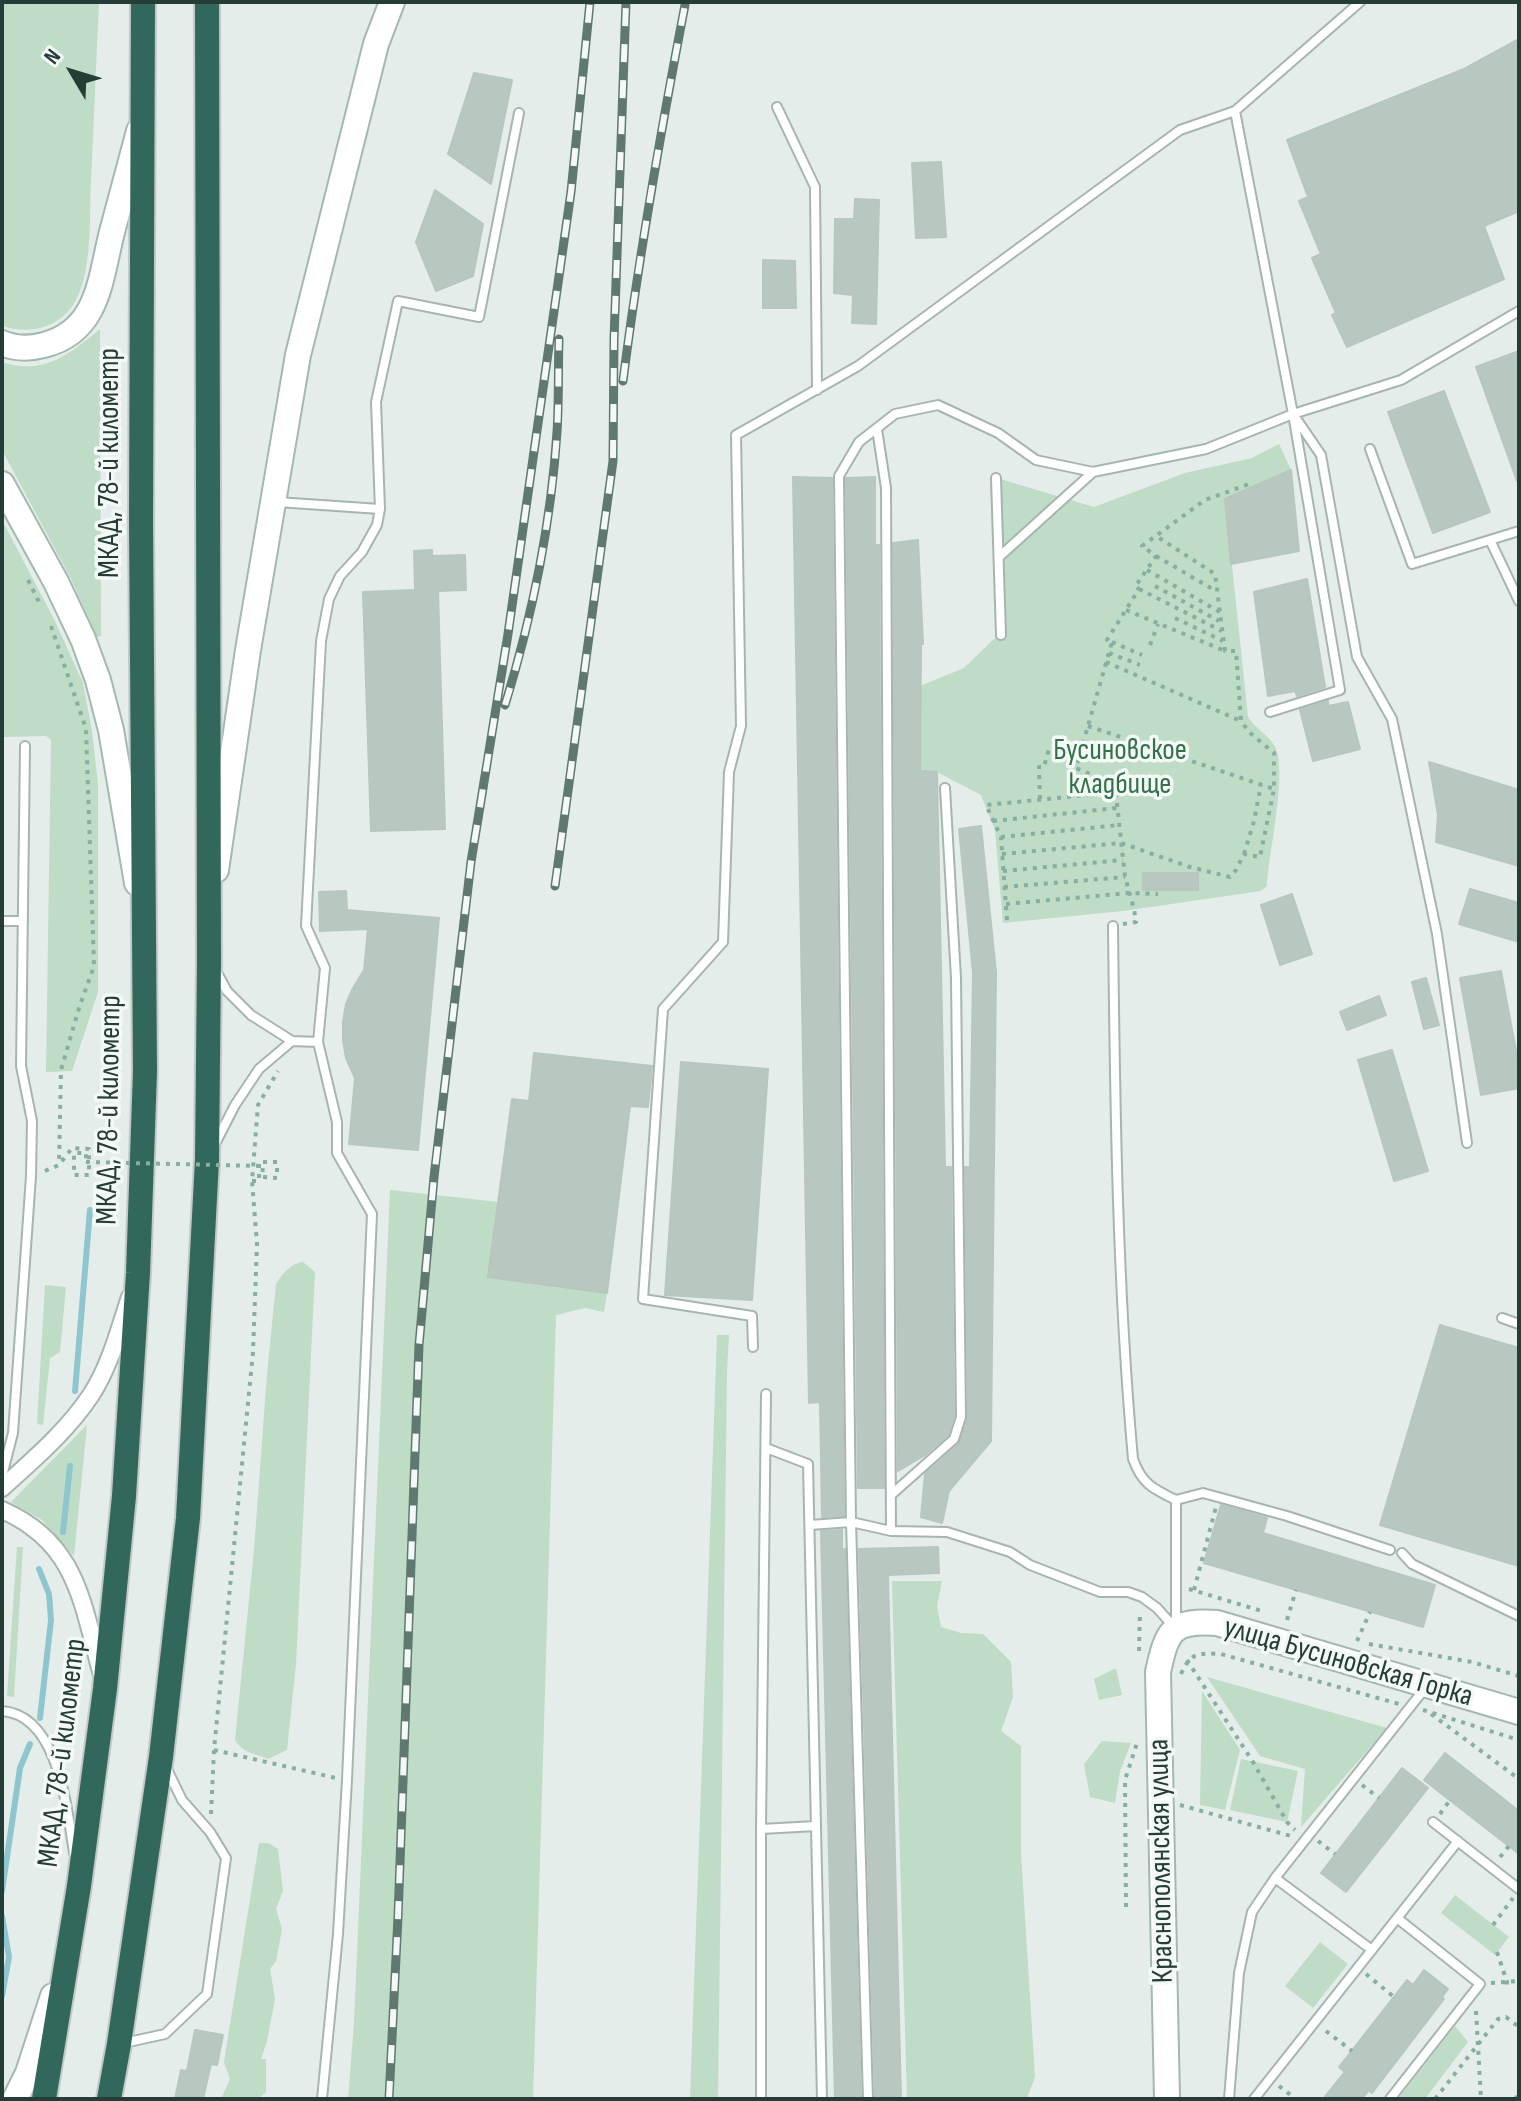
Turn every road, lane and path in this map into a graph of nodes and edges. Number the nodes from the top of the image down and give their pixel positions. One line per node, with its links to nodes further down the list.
1 (143, 2): 8 (highway, МКАД, 78-й километр)
2 (207, 2): 73 (highway)
3 (392, 2): 19 (main road)
4 (1360, 2): 6 (lane)
5 (777, 107): 11 (lane)
6 (1235, 111): 11 (lane); 12 (lane)
7 (519, 113): 20 (lane)
8 (143, 117): 10 (main road); 78 (highway, МКАД, 78-й километр)
9 (1519, 311): 12 (lane)
10 (2, 343)
11 (817, 390): 89 (lane)
12 (1293, 414): 15 (lane); 49 (lane); 83 (lane)
13 (877, 429): 15 (lane); 94 (lane); 98 (lane)
14 (1370, 449): 23 (lane)
15 (1093, 472): 25 (lane)
16 (996, 478): 25 (lane)
17 (1252, 483): 22 (path)
18 (2, 484): 78 (main road)
19 (272, 502): 20 (lane); 73 (main road)
20 (380, 509): 81 (lane)
21 (1519, 531): 23 (lane)
22 (1156, 536): 24 (path); 30 (path)
23 (1490, 540): 31 (lane)
24 (1156, 556): 27 (path); 30 (path)
25 (999, 557): 40 (lane)
26 (23, 570): 32 (path)
27 (1147, 570): 29 (path); 34 (path)
28 (1155, 586): 36 (path)
29 (1139, 589): 33 (path); 39 (path)
30 (1217, 592): 34 (path)
31 (1519, 601)
32 (43, 610)
33 (1126, 610): 38 (path); 42 (path)
34 (1220, 612): 36 (path)
35 (1175, 618): 41 (path)
36 (1221, 621): 39 (path)
37 (50, 623): 85 (path, bridge)
38 (1158, 624): 43 (path); 44 (path)
39 (1222, 631): 41 (path)
40 (1001, 635)
41 (1223, 641): 44 (path)
42 (1112, 642): 45 (path); 46 (path)
43 (1150, 645)
44 (1225, 651): 50 (path)
45 (1109, 652): 47 (path); 48 (path)
46 (1142, 655)
47 (1106, 662): 50 (path); 51 (path)
48 (1140, 665)
49 (1270, 712)
50 (1241, 721): 56 (path)
51 (1088, 726): 53 (path); 54 (path)
52 (25, 746): 76 (lane)
53 (1080, 755): 57 (path); 58 (path)
54 (1261, 785): 56 (path); 65 (path)
55 (945, 788): 94 (lane)
56 (1274, 789): 65 (path)
57 (1116, 792): 58 (path); 59 (path)
58 (1041, 799): 60 (path)
59 (1117, 808): 60 (path); 61 (path)
60 (993, 821): 62 (path)
61 (1119, 825): 62 (path); 63 (path)
62 (1001, 837): 64 (path)
63 (1121, 843): 64 (path); 65 (path); 66 (path)
64 (1002, 854): 67 (path)
65 (1244, 854)
66 (1123, 860): 67 (path); 68 (path)
67 (1003, 871): 69 (path)
68 (1125, 877): 69 (path); 70 (path)
69 (1004, 887): 72 (path)
70 (1129, 893): 71 (path); 72 (path); 77 (path)
71 (1158, 894)
72 (1006, 904): 74 (path)
73 (209, 916): 79 (highway)
74 (1007, 920)
75 (2, 921): 76 (lane)
76 (23, 921): 92 (lane)
77 (1113, 926): 95 (lane)
78 (145, 931): 86 (highway, МКАД, 78-й километр)
79 (209, 960): 80 (lane); 84 (highway)
80 (292, 1041): 81 (lane); 84 (lane)
81 (318, 1042): 128 (lane)
82 (272, 1083): 85 (path)
83 (1467, 1143)
84 (207, 1160): 125 (highway)
85 (252, 1181): 124 (path)
86 (138, 1273): 93 (street); 117 (highway, МКАД, 78-й километр)
87 (1502, 1318): 88 (lane)
88 (1519, 1324)
89 (753, 1347)
90 (766, 1394): 91 (lane)
91 (766, 1448): 99 (lane); 134 (lane)
92 (2, 1476)
93 (2, 1488)
94 (891, 1495): 100 (lane)
95 (1176, 1500): 101 (lane); 103 (lane)
96 (1218, 1501): 104 (path)
97 (2, 1510): 117 (street)
98 (851, 1522): 99 (lane); 100 (lane); 167 (lane)
99 (810, 1525): 133 (lane)
100 (891, 1531): 106 (lane)
101 (1390, 1550)
102 (1402, 1553): 109 (lane)
103 (1176, 1584): 104 (path); 111 (lane)
104 (1194, 1590): 108 (path)
105 (1296, 1590): 110 (path)
106 (1142, 1597): 111 (lane); 112 (path)
107 (1370, 1612): 115 (path)
108 (1274, 1615)
109 (1519, 1616)
110 (1287, 1620)
111 (1176, 1628): 116 (main road, улица Бусиновская Горка); 168 (main road, Краснополянская улица)
112 (1139, 1652)
113 (1187, 1660): 114 (path); 118 (path); 131 (path)
114 (1182, 1674)
115 (1519, 1676)
116 (1428, 1685): 118 (lane); 121 (main road, улица Бусиновская Горка)
117 (105, 1689): 140 (highway, МКАД, 78-й километр)
118 (1411, 1707): 120 (path); 126 (lane)
119 (2, 1711): 140 (lane)
120 (1428, 1711): 123 (path); 127 (path)
121 (1519, 1712)
122 (1138, 1739): 142 (path)
123 (1519, 1740)
124 (214, 1750): 128 (path); 135 (path)
125 (161, 1757): 135 (lane); 156 (highway)
126 (1354, 1779): 129 (path); 136 (lane)
127 (1519, 1779)
128 (347, 1780): 164 (lane)
129 (1379, 1798)
130 (1178, 1805): 136 (path)
131 (1287, 1822)
132 (1433, 1822): 137 (lane)
133 (816, 1826): 134 (lane); 166 (lane)
134 (761, 1829): 165 (lane)
135 (210, 1832): 156 (lane)
136 (1308, 1837): 138 (path); 139 (lane)
137 (1458, 1841): 141 (lane); 143 (lane)
138 (1335, 1854)
139 (1275, 1878): 146 (lane); 169 (lane)
140 (79, 1886): 145 (highway, МКАД, 78-й километр)
141 (1519, 1890): 144 (path)
142 (1126, 1907)
143 (1397, 1918): 146 (lane); 151 (lane)
144 (1493, 1925)
145 (69, 1948): 161 (main road); 162 (highway, МКАД, 78-й километр)
146 (1372, 1950): 148 (lane)
147 (1497, 1952): 150 (path)
148 (1358, 1968): 153 (path); 154 (lane)
149 (1519, 1981): 150 (path)
150 (1507, 1982): 151 (path); 152 (path)
151 (1478, 1986): 157 (path); 172 (lane)
152 (1507, 1989)
153 (1394, 1997)
154 (1314, 2022): 158 (path); 159 (lane)
155 (1519, 2027): 157 (path)
156 (119, 2044): 163 (highway)
157 (1477, 2046): 173 (path); 174 (path)
158 (1352, 2051)
159 (1270, 2079): 170 (lane); 171 (path)
160 (1519, 2094): 175 (path)
161 (15, 2099)
162 (44, 2099)
163 (109, 2099)
164 (322, 2099)
165 (761, 2099)
166 (822, 2099)
167 (868, 2099)
168 (1167, 2099)
169 (1229, 2099)
170 (1254, 2099)
171 (1296, 2099)
172 (1390, 2099)
173 (1435, 2099)
174 (1481, 2099)
175 (1515, 2099)

